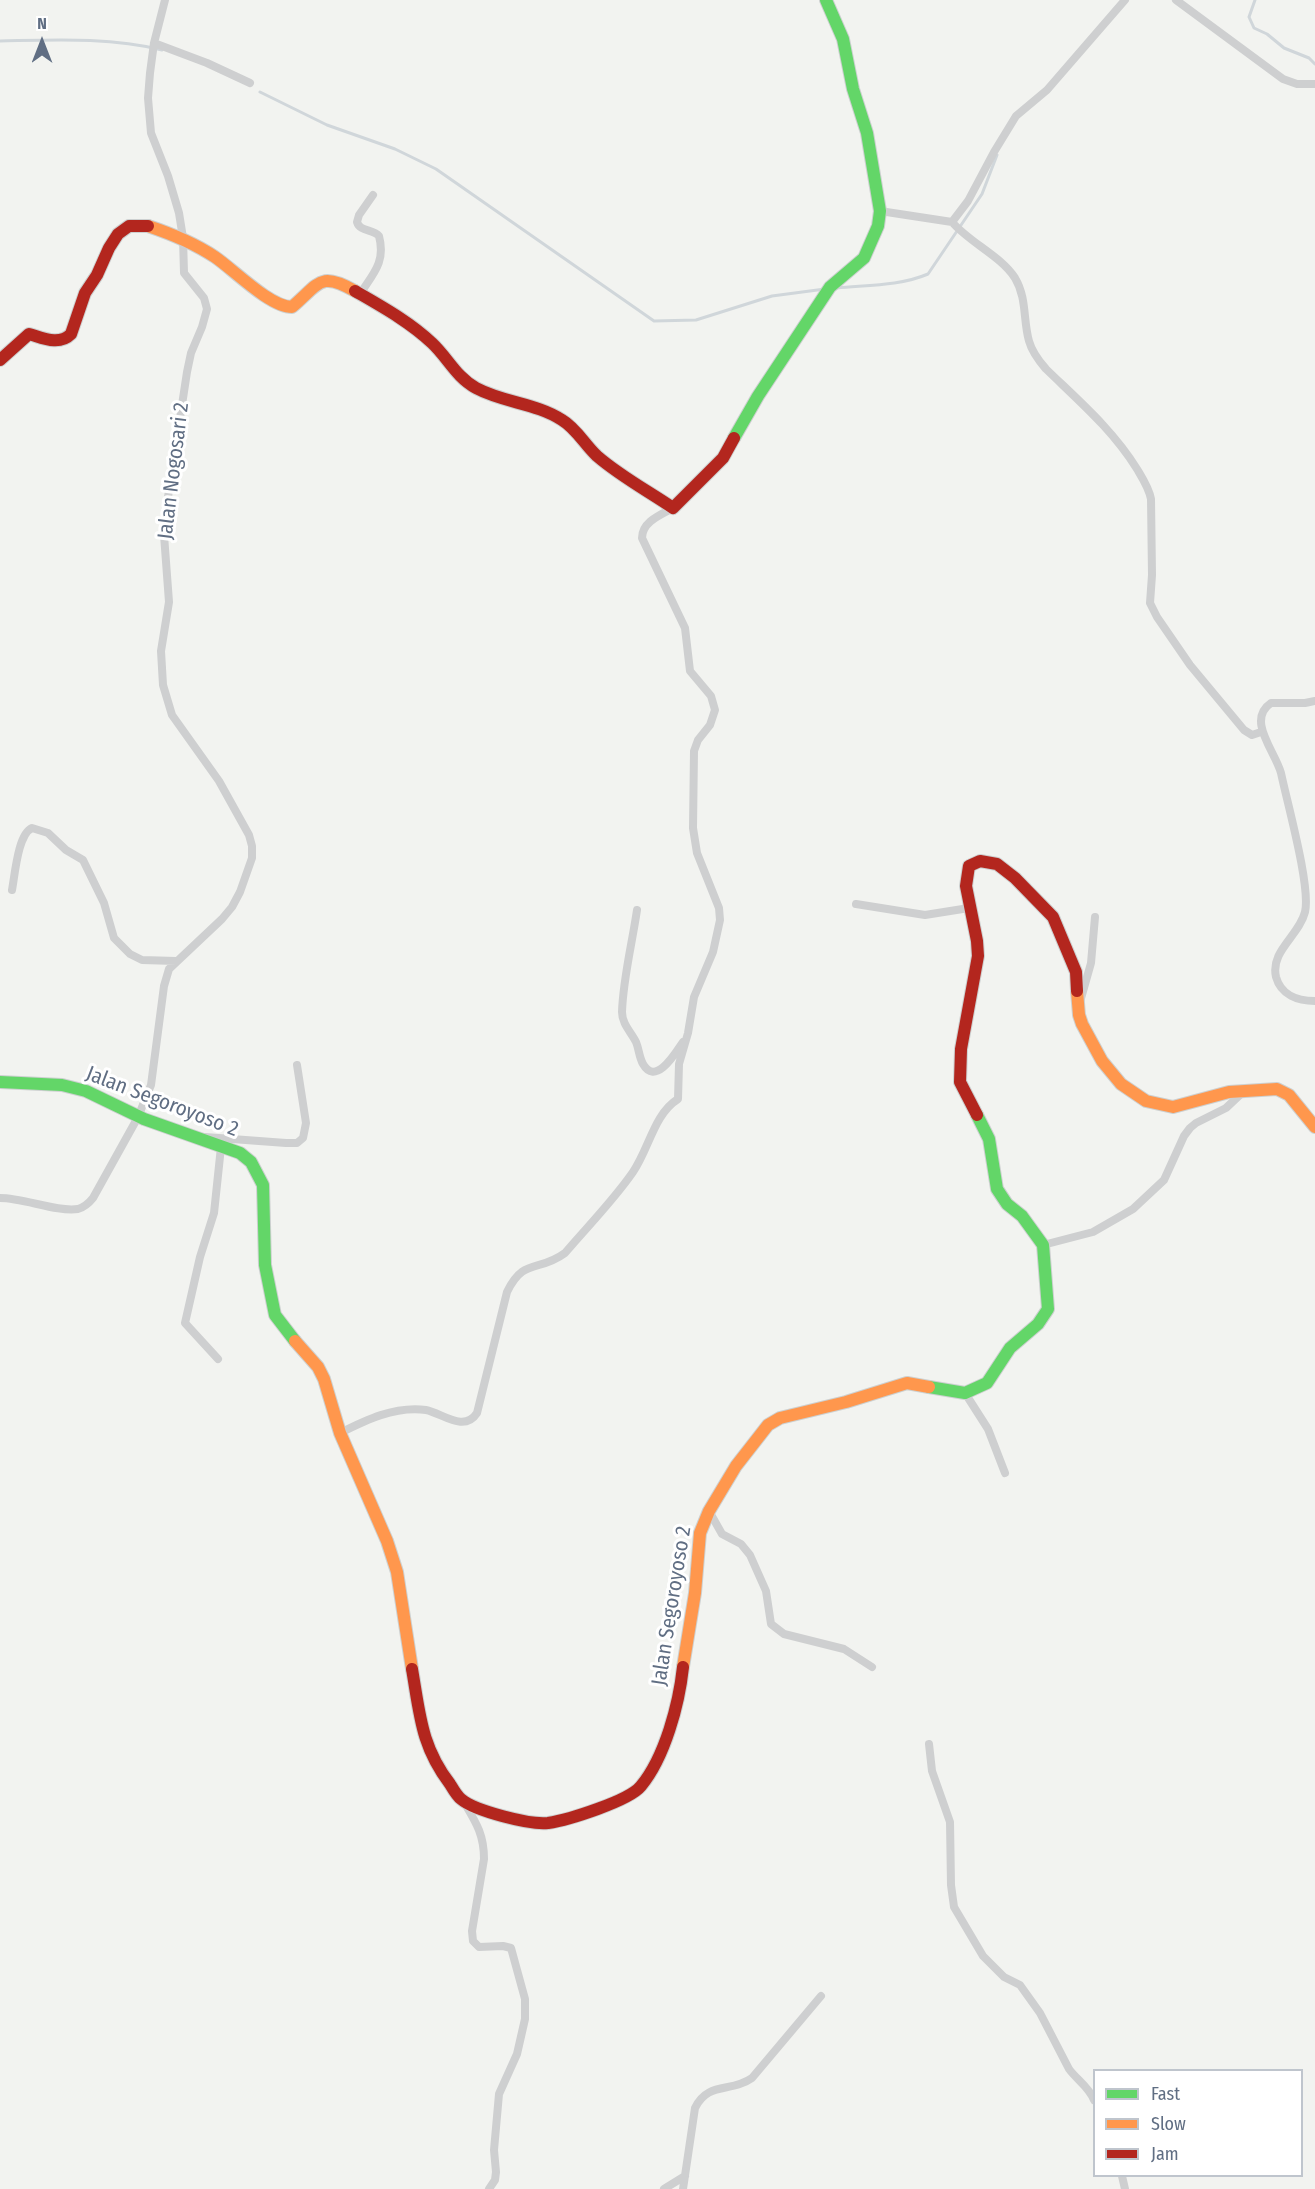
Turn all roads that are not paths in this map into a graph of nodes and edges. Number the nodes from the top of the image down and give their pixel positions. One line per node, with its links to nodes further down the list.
1 (165, 0): 5 (street, Jalan Nogosari 2)
2 (826, 0): 9 (street)
3 (1125, 0): 10 (street)
4 (1176, 0): 7 (street)
5 (154, 43): 6 (street); 11 (street, Jalan Nogosari 2)
6 (250, 83)
7 (1315, 84)
8 (372, 195): 12 (street)
9 (880, 212): 10 (street); 14 (street)
10 (952, 222): 16 (street)
11 (183, 238): 12 (street); 13 (street); 22 (street, Jalan Nogosari 2)
12 (360, 294): 14 (street)
13 (0, 360)
14 (673, 508): 25 (street)
15 (1315, 701): 16 (street)
16 (1262, 732): 23 (street)
17 (12, 890): 22 (street)
18 (856, 904): 19 (street)
19 (969, 908): 24 (street); 34 (street)
20 (637, 910): 25 (street)
21 (1095, 917): 24 (street)
22 (176, 961): 29 (street, Jalan Nogosari 2)
23 (1315, 1002)
24 (1079, 1004): 28 (street)
25 (688, 1033): 37 (street)
26 (297, 1065): 31 (street)
27 (0, 1082): 29 (street, Jalan Segoroyoso 2)
28 (1244, 1091): 30 (street); 34 (street)
29 (138, 1117): 31 (street, Jalan Segoroyoso 2); 33 (street, Jalan Nogosari 2)
30 (1315, 1127)
31 (191, 1136): 32 (street, Jalan Segoroyoso 2)
32 (221, 1147): 35 (street); 37 (street, Jalan Segoroyoso 2)
33 (0, 1198)
34 (1043, 1245): 36 (street)
35 (218, 1359)
36 (965, 1393): 38 (street); 39 (street, Jalan Segoroyoso 2)
37 (340, 1433): 42 (street, Jalan Segoroyoso 2)
38 (1005, 1473)
39 (709, 1511): 40 (street); 42 (street, Jalan Segoroyoso 2)
40 (872, 1667)
41 (929, 1744): 44 (street)
42 (461, 1799): 46 (street)
43 (820, 1996): 45 (street)
44 (1093, 2096)
45 (685, 2176): 47 (street); 48 (street)
46 (489, 2189)
47 (664, 2189)
48 (683, 2189)

